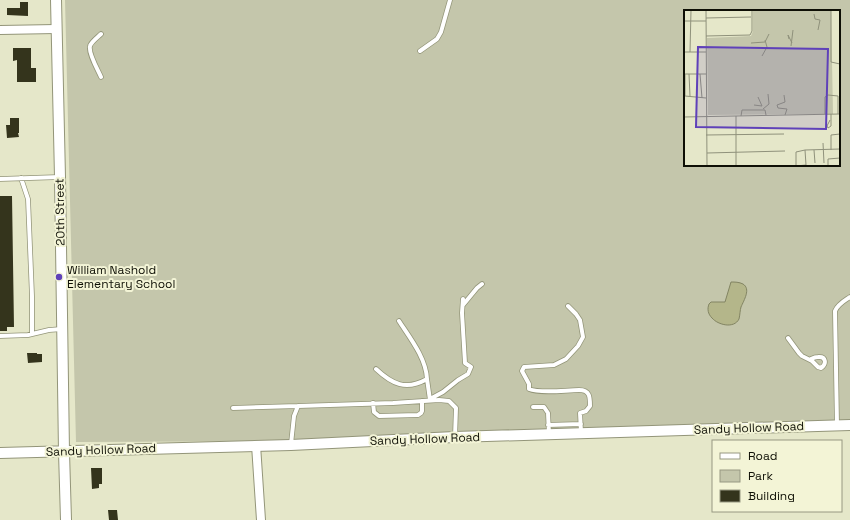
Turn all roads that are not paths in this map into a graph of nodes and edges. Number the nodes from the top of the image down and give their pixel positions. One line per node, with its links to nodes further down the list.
1 (56, 0): 3 (street, 20th Street)
2 (450, 0): 6 (lane)
3 (56, 29): 4 (street); 8 (street, 20th Street)
4 (0, 30)
5 (101, 34): 7 (lane)
6 (420, 51)
7 (101, 77)
8 (60, 177): 9 (lane); 17 (street, 20th Street)
9 (21, 178): 10 (lane); 18 (lane)
10 (0, 179)
11 (482, 284): 14 (lane)
12 (850, 297): 30 (lane)
13 (463, 299): 14 (lane)
14 (463, 305): 24 (lane)
15 (568, 306): 32 (lane)
16 (399, 321): 23 (lane)
17 (62, 329): 18 (lane); 37 (street, 20th Street)
18 (32, 334): 19 (lane)
19 (0, 336)
20 (788, 338): 21 (lane)
21 (811, 359)
22 (376, 369): 23 (lane)
23 (427, 378): 24 (lane)
24 (430, 400): 25 (lane); 34 (lane)
25 (422, 401): 26 (lane); 26 (lane)
26 (373, 403): 27 (lane)
27 (298, 406): 29 (lane); 35 (lane)
28 (533, 407): 33 (lane)
29 (233, 408)
30 (837, 425): 31 (street, Sandy Hollow Road); 32 (street, Sandy Hollow Road)
31 (850, 425)
32 (581, 428): 33 (street, Sandy Hollow Road)
33 (548, 430): 34 (street, Sandy Hollow Road)
34 (455, 437): 35 (street, Sandy Hollow Road)
35 (291, 444): 36 (street, Sandy Hollow Road)
36 (256, 445): 37 (street, Sandy Hollow Road); 40 (street)
37 (64, 452): 38 (street, Sandy Hollow Road); 39 (street, 20th Street)
38 (0, 453)
39 (66, 520)
40 (261, 520)

